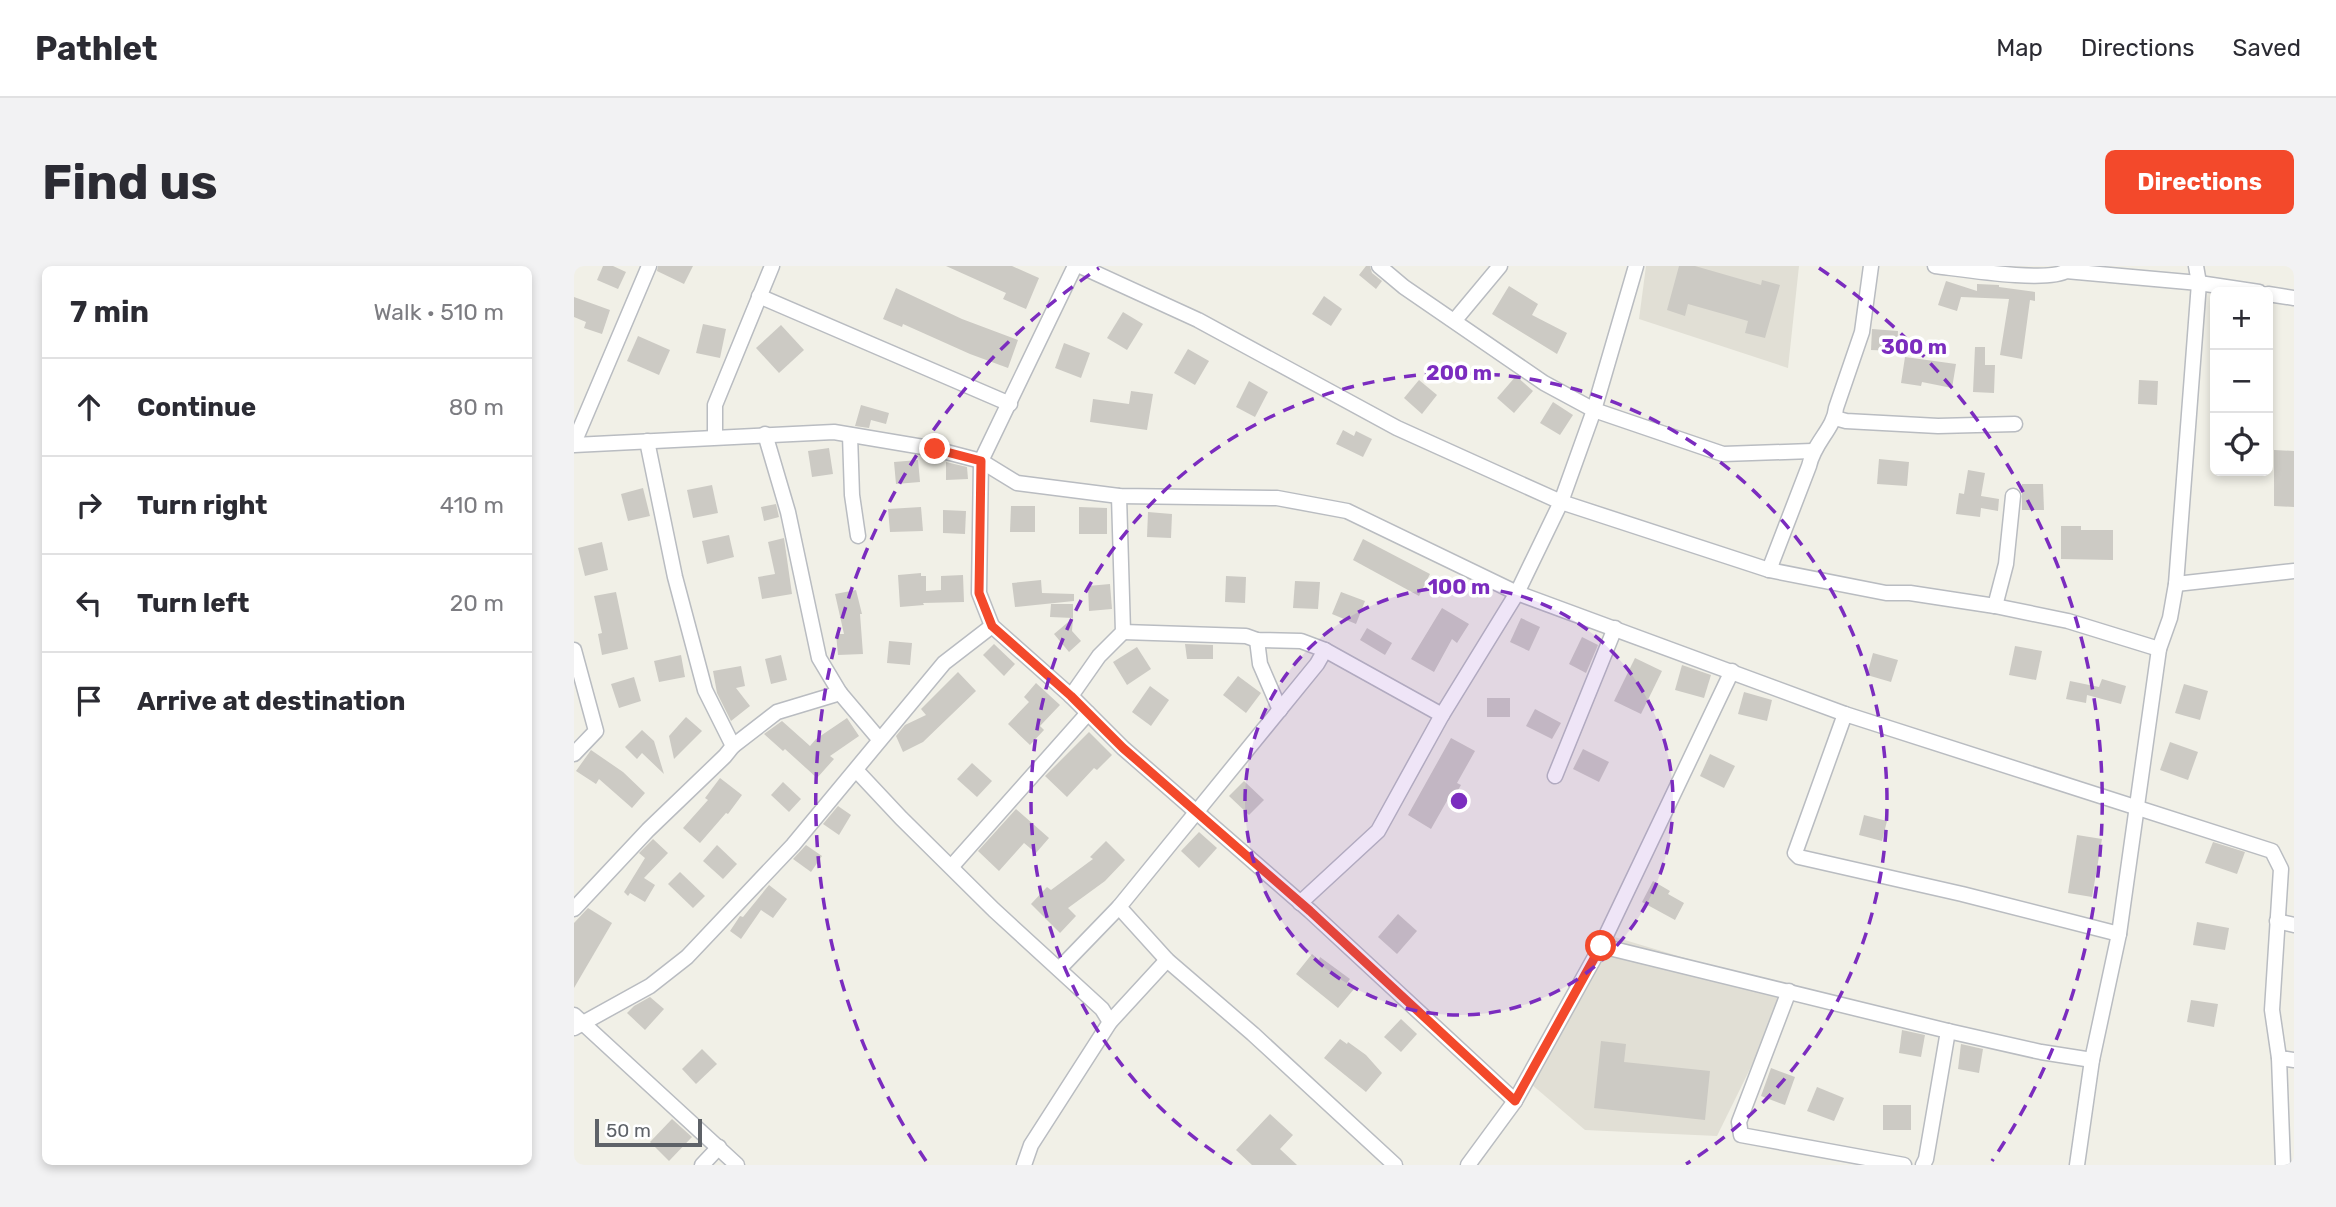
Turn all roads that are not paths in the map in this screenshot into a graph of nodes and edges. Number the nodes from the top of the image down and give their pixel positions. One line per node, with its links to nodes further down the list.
1 (649, 266): 25 (street)
2 (772, 266): 14 (street)
3 (1077, 266): 17 (street); 30 (street)
4 (1379, 266): 16 (street)
5 (1500, 266): 16 (street)
6 (1636, 266): 18 (street)
7 (1871, 266): 19 (street)
8 (1936, 266): 10 (street)
9 (2196, 266): 11 (street)
10 (2066, 269): 11 (street)
11 (2199, 283): 12 (street); 34 (street)
12 (2226, 287)
13 (2273, 295): 15 (street)
14 (760, 296): 17 (street); 23 (street)
15 (2294, 298)
16 (1455, 320): 18 (street)
17 (1010, 404): 27 (street)
18 (1594, 410): 26 (street); 30 (street)
19 (1835, 418): 20 (street); 26 (street)
20 (2015, 424)
21 (765, 434): 22 (street); 23 (street); 45 (street)
22 (850, 435): 27 (street); 31 (street)
23 (715, 437): 24 (street)
24 (647, 441): 25 (street); 52 (street)
25 (574, 444)
26 (1812, 451): 32 (street)
27 (981, 461): 28 (street); 37 (street)
28 (1119, 496): 35 (street); 39 (street)
29 (2013, 496): 36 (street)
30 (1561, 502): 32 (street); 35 (street)
31 (858, 536)
32 (1769, 570): 36 (street)
33 (2294, 571): 34 (street)
34 (2176, 584): 41 (street)
35 (1517, 593): 38 (street); 50 (street)
36 (1996, 606): 41 (street)
37 (992, 626): 46 (street); 51 (street)
38 (1615, 628): 44 (street); 55 (street)
39 (1123, 632): 40 (street); 46 (street)
40 (1257, 640): 42 (street); 47 (street)
41 (2159, 649): 56 (street)
42 (1325, 650): 47 (street); 50 (street)
43 (575, 656): 53 (street)
44 (1732, 671): 49 (street); 65 (street)
45 (840, 693): 51 (street); 52 (street)
46 (1071, 696): 48 (street)
47 (1280, 709): 57 (street)
48 (1088, 713): 57 (street); 58 (street)
49 (1844, 714): 56 (street); 64 (street)
50 (1442, 715): 59 (street)
51 (879, 739): 54 (street)
52 (733, 746): 61 (street)
53 (574, 754)
54 (856, 770): 58 (street); 69 (street)
55 (1555, 776)
56 (2139, 808): 62 (street); 64 (street)
57 (1197, 813): 59 (street); 60 (street)
58 (952, 866): 67 (street)
59 (1300, 902): 74 (street)
60 (1119, 907): 66 (street); 67 (street)
61 (574, 909)
62 (2277, 921): 63 (street); 73 (street)
63 (2294, 925)
64 (2119, 934): 72 (street)
65 (1601, 946): 68 (street); 74 (street)
66 (1167, 960): 70 (street); 79 (street)
67 (1059, 969): 70 (street)
68 (1789, 991): 71 (street); 81 (street)
69 (577, 1022): 75 (street)
70 (1110, 1022): 78 (street)
71 (1948, 1031): 72 (street); 82 (street)
72 (2092, 1059): 83 (street)
73 (2287, 1059): 84 (street)
74 (1515, 1101): 80 (street)
75 (719, 1147): 76 (street); 77 (street)
76 (702, 1165)
77 (737, 1165)
78 (1024, 1165)
79 (1395, 1165)
80 (1468, 1165)
81 (1904, 1165)
82 (1923, 1165)
83 (2077, 1165)
84 (2283, 1165)

